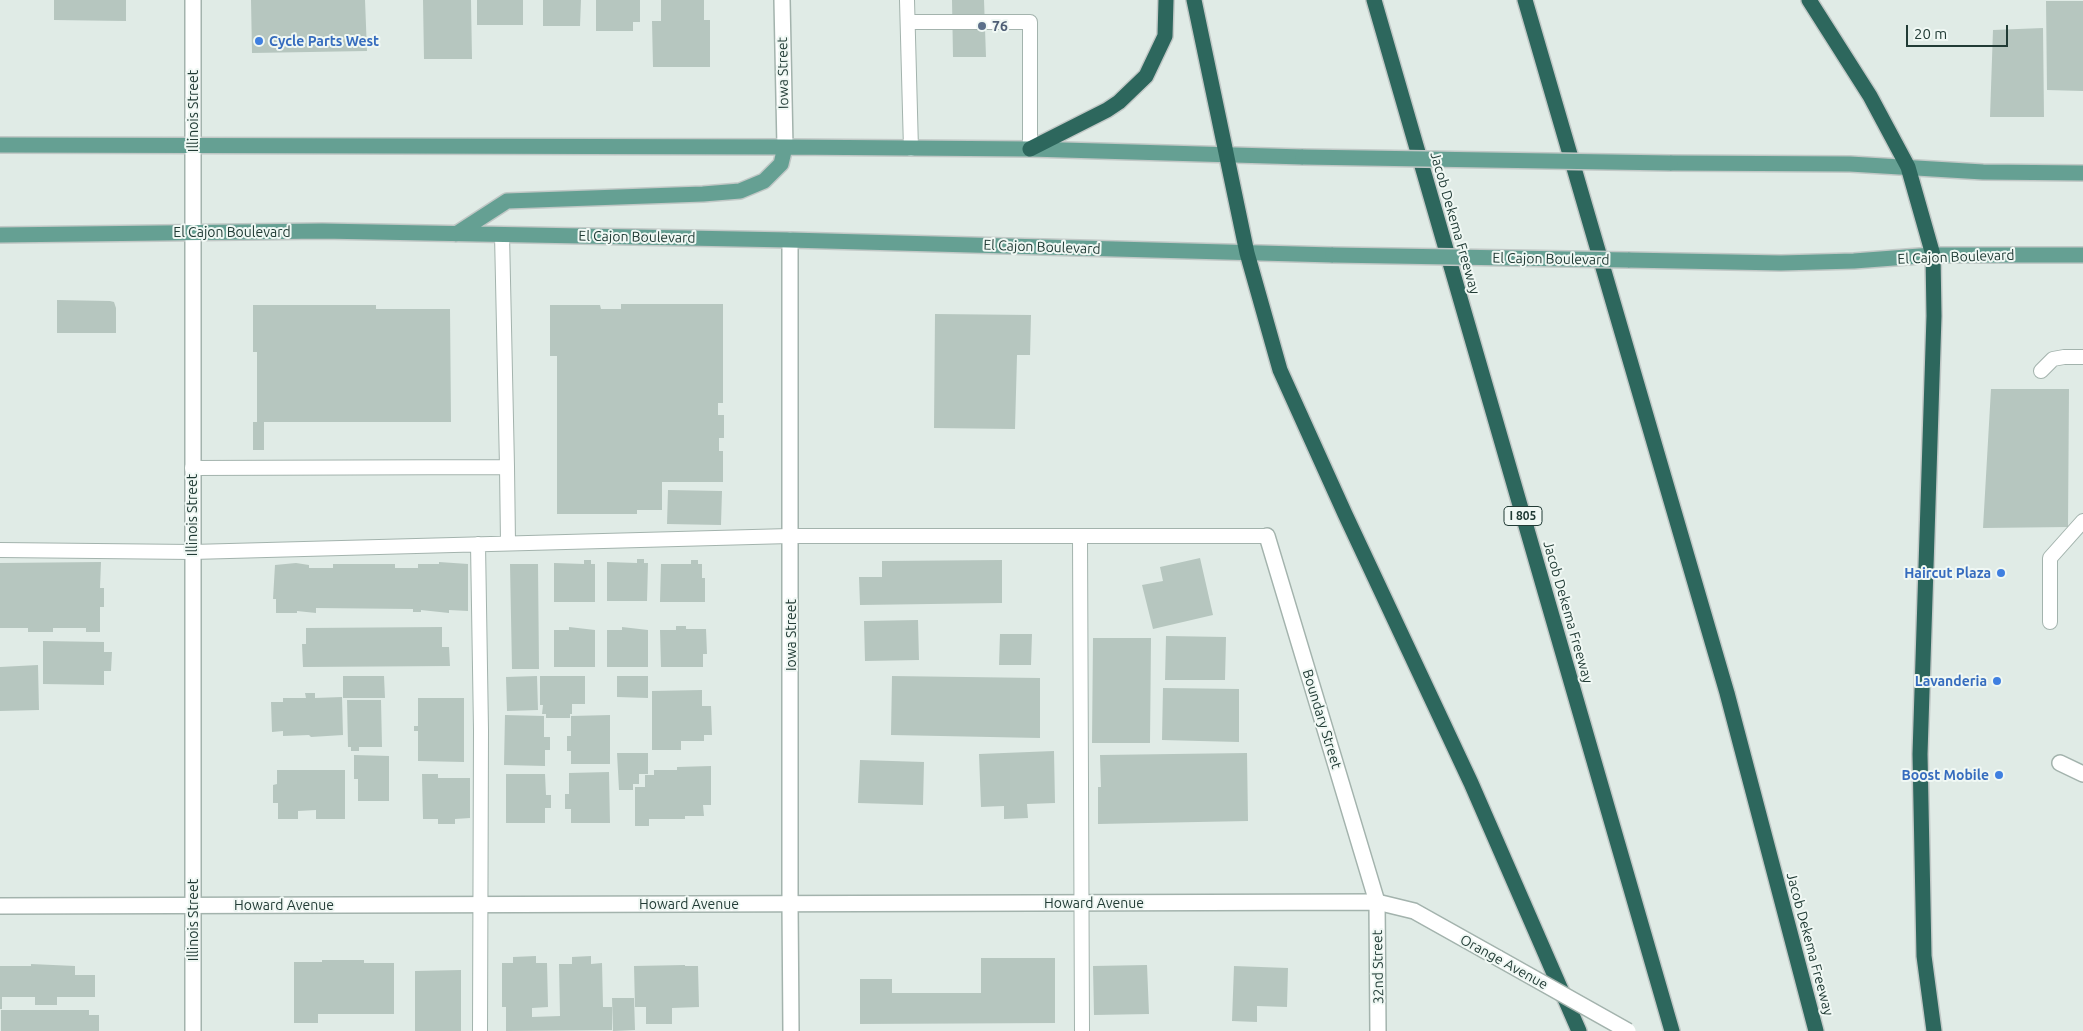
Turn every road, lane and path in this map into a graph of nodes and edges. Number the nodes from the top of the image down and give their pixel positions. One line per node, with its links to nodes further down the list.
1 (193, 0): 10 (street, Illinois Street)
2 (782, 0): 12 (street, Iowa Street)
3 (907, 0): 9 (lane)
4 (1166, 0): 14 (highway)
5 (1194, 0): 15 (highway)
6 (1374, 0): 54 (highway, Jacob Dekema Freeway / I 805)
7 (1525, 0): 55 (highway, Jacob Dekema Freeway)
8 (1809, 0): 16 (highway)
9 (908, 22): 13 (lane); 14 (lane)
10 (193, 144): 11 (main road); 12 (main road); 18 (street, Illinois Street)
11 (0, 145)
12 (785, 146): 13 (main road); 19 (main road)
13 (911, 149): 14 (main road)
14 (1030, 149): 15 (main road)
15 (1225, 154): 16 (main road, bridge); 23 (highway)
16 (1908, 167): 17 (main road); 24 (highway)
17 (2083, 173)
18 (193, 232): 19 (main road, El Cajon Boulevard); 21 (main road, El Cajon Boulevard); 29 (street, Illinois Street)
19 (456, 234): 20 (main road, El Cajon Boulevard)
20 (502, 234): 22 (main road, El Cajon Boulevard); 28 (lane)
21 (0, 235)
22 (790, 240): 23 (main road, El Cajon Boulevard); 31 (street, Iowa Street)
23 (1247, 253): 24 (main road, El Cajon Boulevard, bridge); 52 (highway)
24 (1933, 255): 25 (main road, El Cajon Boulevard); 56 (highway)
25 (2083, 255)
26 (2083, 357): 27 (lane)
27 (2041, 371)
28 (507, 467): 29 (lane); 34 (lane)
29 (192, 468): 37 (street, Illinois Street)
30 (2083, 521): 38 (lane)
31 (790, 536): 32 (lane); 34 (lane); 43 (street, Iowa Street)
32 (1080, 536): 33 (lane); 42 (lane)
33 (1267, 536): 41 (street, Boundary Street)
34 (508, 543): 35 (lane)
35 (478, 544): 37 (lane); 44 (lane)
36 (0, 550): 37 (lane)
37 (192, 552): 46 (street, Illinois Street)
38 (2050, 622)
39 (2060, 763): 40 (street)
40 (2083, 774)
41 (1377, 902): 42 (street, Howard Avenue); 51 (street, 32nd Street); 53 (street, Orange Avenue, bridge)
42 (1082, 903): 43 (street, Howard Avenue); 50 (lane)
43 (790, 904): 44 (street, Howard Avenue); 49 (street, Iowa Street)
44 (481, 905): 46 (street, Howard Avenue); 48 (lane)
45 (0, 906): 46 (street, Howard Avenue)
46 (193, 906): 47 (street, Illinois Street)
47 (193, 1031)
48 (480, 1031)
49 (791, 1031)
50 (1082, 1031)
51 (1378, 1031)
52 (1579, 1031)
53 (1628, 1031)
54 (1672, 1031)
55 (1816, 1031)
56 (1934, 1031)

